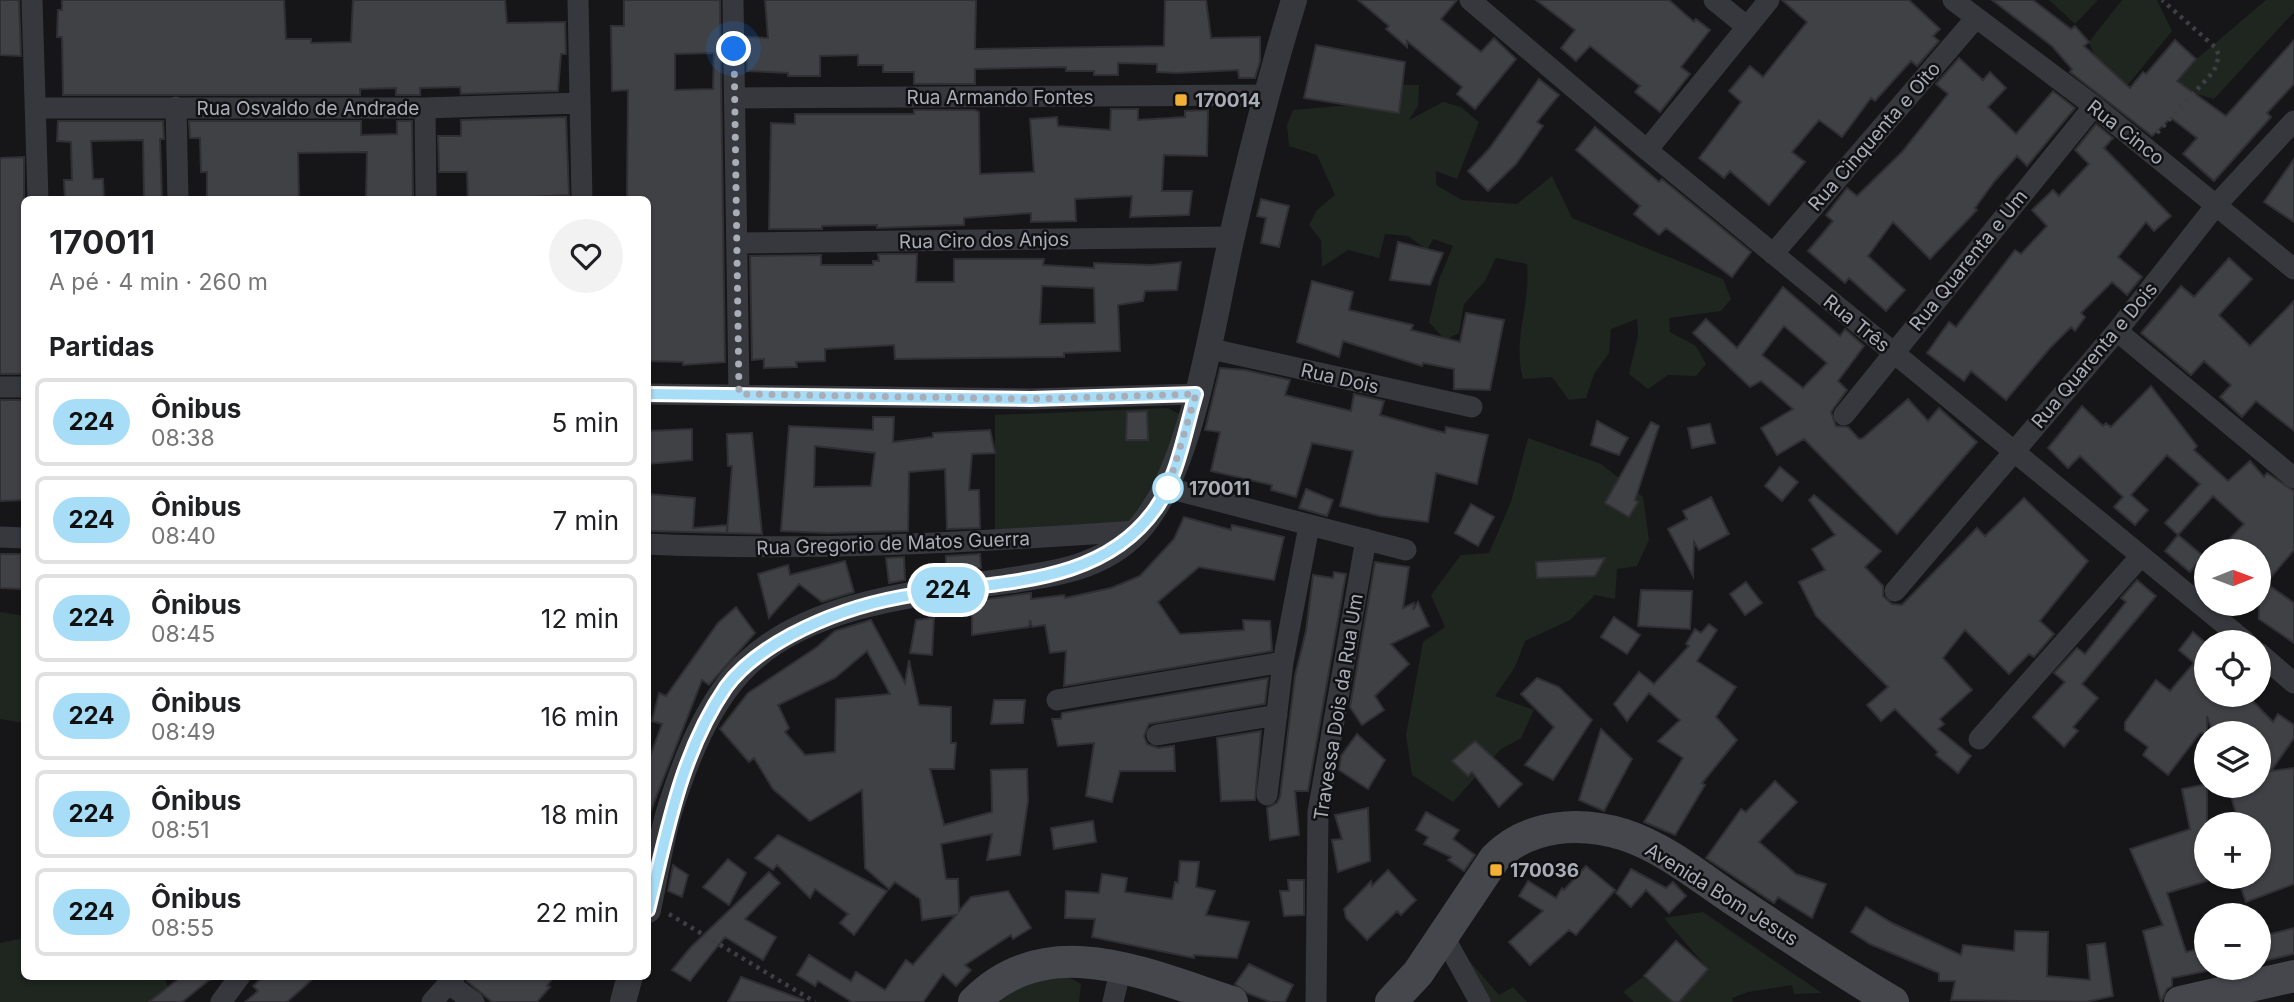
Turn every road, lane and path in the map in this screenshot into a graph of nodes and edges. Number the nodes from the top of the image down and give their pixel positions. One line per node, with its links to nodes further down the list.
1 (32, 0): 17 (street)
2 (578, 0): 14 (street)
3 (733, 0): 13 (street)
4 (1294, 0): 12 (street)
5 (1470, 0): 21 (street, Rua Três)
6 (1714, 0): 11 (street)
7 (1769, 0): 11 (street)
8 (1952, 0): 10 (street, Rua Cinco)
9 (2162, 0): 20 (path)
10 (1975, 19): 15 (street, Rua Cinco); 29 (street, Rua Cinquenta e Oito)
11 (1746, 26): 21 (street)
12 (1265, 95): 13 (street, Rua Armando Fontes); 27 (street)
13 (735, 98): 28 (street)
14 (580, 103): 18 (street, Rua Osvaldo de Andrade); 25 (street)
15 (2094, 106): 20 (street, Rua Cinco); 33 (street, Rua Quarenta e Um)
16 (176, 107): 17 (street, Rua Osvaldo de Andrade); 18 (street, Rua Osvaldo de Andrade); 23 (street)
17 (35, 108): 22 (street)
18 (425, 108): 24 (street)
19 (2294, 121): 26 (street, Rua Quarenta e Dois)
20 (2145, 147): 26 (street, Rua Cinco)
21 (1647, 150): 29 (street, Rua Três)
22 (38, 196)
23 (178, 196)
24 (426, 196)
25 (582, 196)
26 (2217, 204): 30 (street, Rua Cinco); 31 (street, Rua Quarenta e Dois)
27 (1231, 237): 28 (street, Rua Ciro dos Anjos); 32 (street)
28 (737, 243): 37 (street)
29 (1773, 254): 33 (street, Rua Três)
30 (2294, 269)
31 (2117, 331): 41 (street, Rua Quarenta e Dois); 42 (street)
32 (1208, 348): 38 (street); 39 (street, Rua Dois)
33 (1892, 352): 40 (street, Rua Quarenta e Um); 41 (street, Rua Três)
34 (0, 387): 35 (street)
35 (21, 387)
36 (651, 394): 37 (street)
37 (739, 394): 38 (street)
38 (1196, 394): 43 (street)
39 (1472, 407)
40 (1844, 415)
41 (2014, 451): 51 (street, Rua Três); 52 (street, Rua Quarenta e Dois)
42 (2294, 478)
43 (1168, 488): 44 (street); 45 (street)
44 (1309, 526): 48 (street); 54 (street)
45 (1138, 531): 49 (street, Rua Gregorio de Matos Guerra); 62 (street)
46 (0, 537): 47 (street)
47 (21, 538)
48 (1366, 539): 50 (street); 79 (street, Travessa Dois da Rua Um)
49 (651, 544)
50 (1406, 550)
51 (2140, 557): 53 (street, Rua Três); 60 (street)
52 (1895, 591)
53 (2231, 630)
54 (1283, 662): 57 (street); 58 (street)
55 (2271, 663): 56 (street)
56 (2294, 683)
57 (1057, 700)
58 (1277, 715): 59 (street); 61 (street)
59 (1157, 735)
60 (1979, 739)
61 (1267, 795)
62 (651, 893)
63 (651, 908): 75 (path)
64 (1444, 937): 70 (main road, Avenida Bom Jesus); 80 (main road, Avenida Bom Jesus); 81 (street)
65 (1121, 967): 76 (main road); 77 (street); 78 (main road)
66 (2294, 976): 82 (main road)
67 (237, 980): 71 (street)
68 (452, 980): 72 (street); 73 (street)
69 (629, 980): 74 (street)
70 (1878, 998)
71 (221, 1002)
72 (432, 1002)
73 (474, 1002)
74 (623, 1002)
75 (815, 1002)
76 (974, 1002)
77 (1113, 1002)
78 (1232, 1002)
79 (1316, 1002)
80 (1391, 1002)
81 (1480, 1002)
82 (2180, 1002)

